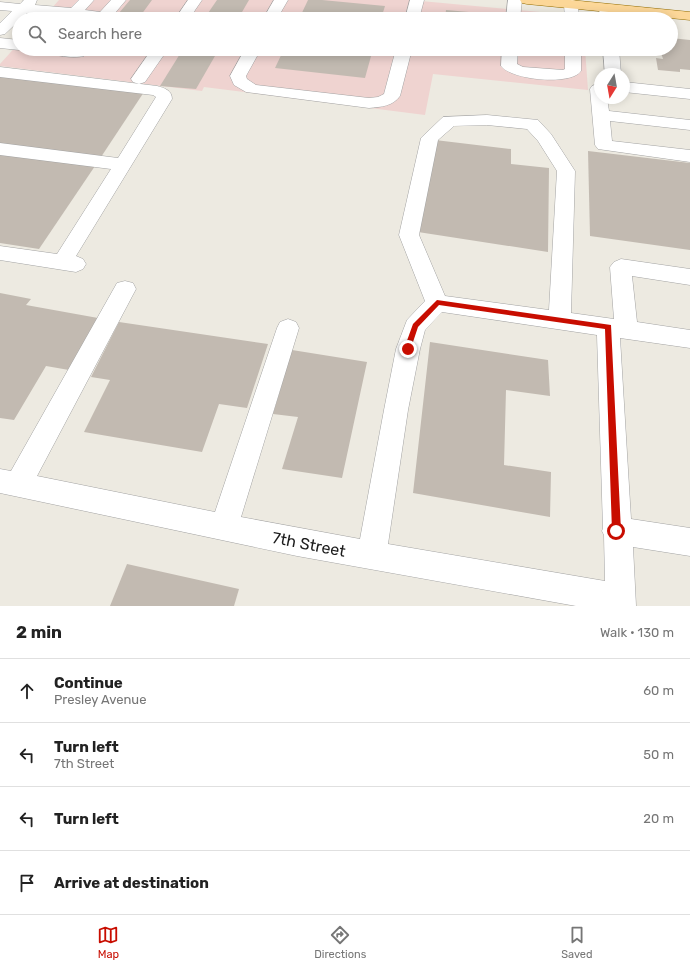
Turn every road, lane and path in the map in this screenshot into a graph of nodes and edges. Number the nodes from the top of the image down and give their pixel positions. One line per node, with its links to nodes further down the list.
1 (86, 0): 13 (street)
2 (118, 0): 14 (street)
3 (195, 0): 15 (street)
4 (281, 0): 16 (street)
5 (417, 0): 17 (street)
6 (515, 0): 18 (street)
7 (527, 0): 9 (main road)
8 (28, 4): 10 (street); 11 (street); 12 (street)
9 (571, 4): 19 (street); 20 (main road)
10 (0, 6)
11 (20, 12)
12 (69, 12)
13 (75, 12)
14 (109, 12)
15 (187, 12)
16 (274, 12)
17 (414, 12)
18 (514, 12)
19 (572, 12)
20 (603, 12)
21 (678, 16): 22 (main road)
22 (690, 16)
23 (12, 19): 24 (street)
24 (0, 31)
25 (0, 43): 26 (street)
26 (12, 44)
27 (155, 56): 35 (street)
28 (249, 56): 29 (street)
29 (402, 56)
30 (510, 56): 31 (street)
31 (573, 56)
32 (612, 56): 33 (street)
33 (613, 68)
34 (0, 72): 43 (street)
35 (139, 79)
36 (630, 88): 37 (street)
37 (690, 94)
38 (599, 104): 39 (street)
39 (600, 115): 40 (street); 42 (street)
40 (690, 126)
41 (0, 149): 43 (street)
42 (690, 156)
43 (123, 165): 44 (street)
44 (0, 253)
45 (690, 277): 50 (street)
46 (125, 290): 52 (street)
47 (437, 303): 48 (street); 48 (street); 56 (street)
48 (560, 320): 50 (street)
49 (288, 328): 53 (street)
50 (617, 328): 51 (street); 54 (street)
51 (690, 339)
52 (9, 482): 53 (street, 7th Street)
53 (224, 526): 56 (street, 7th Street)
54 (616, 531): 55 (street); 57 (street)
55 (690, 542)
56 (372, 555): 57 (street, 7th Street)
57 (620, 603)

